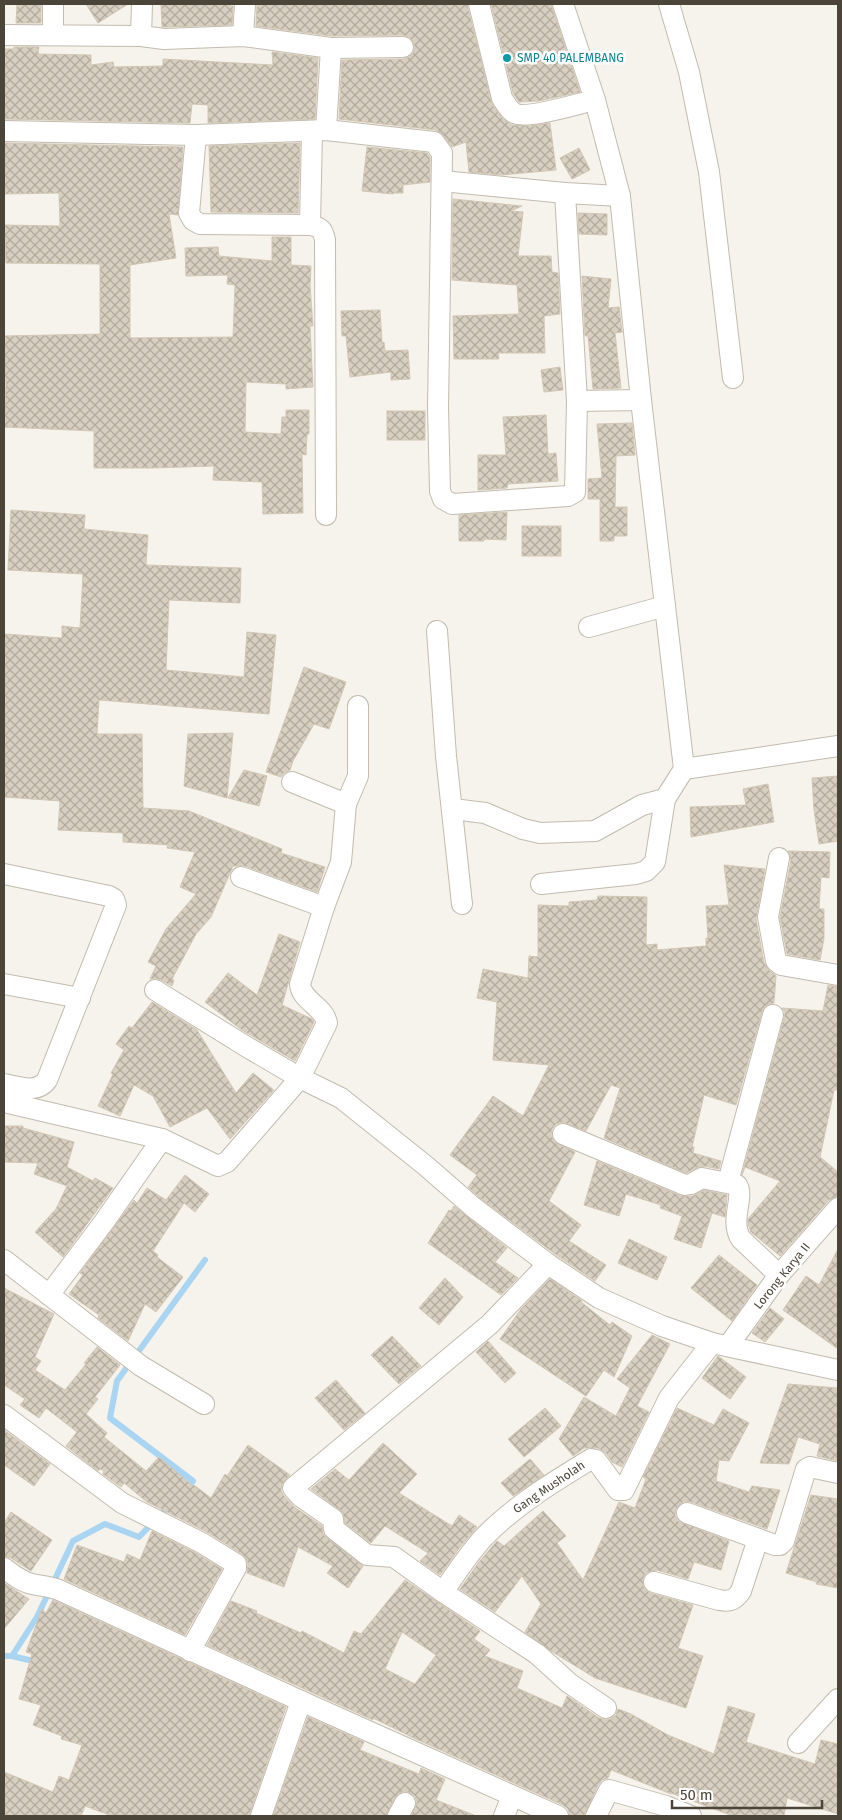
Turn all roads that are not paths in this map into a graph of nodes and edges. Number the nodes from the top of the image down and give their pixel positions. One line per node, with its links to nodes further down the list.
1 (53, 4): 8 (street)
2 (142, 4): 9 (street)
3 (245, 4): 10 (street)
4 (479, 4): 13 (street)
5 (563, 4): 13 (street)
6 (669, 4): 21 (street)
7 (4, 35): 8 (street)
8 (53, 35): 9 (street)
9 (141, 36): 10 (street)
10 (244, 36): 12 (street)
11 (403, 47): 12 (street)
12 (331, 48): 15 (street)
13 (595, 100): 19 (street)
14 (4, 131): 16 (street)
15 (319, 131): 16 (street); 17 (street); 20 (street)
16 (196, 135): 20 (street)
17 (442, 181): 18 (street); 23 (street)
18 (565, 194): 19 (street); 23 (street)
19 (620, 196): 22 (street)
20 (310, 225): 24 (street)
21 (733, 378)
22 (641, 400): 23 (street); 25 (street)
23 (577, 401)
24 (326, 515)
25 (665, 606): 26 (street); 30 (street)
26 (589, 627)
27 (437, 631): 34 (street)
28 (358, 706): 33 (street)
29 (838, 746): 30 (street)
30 (684, 769): 32 (street)
31 (292, 782): 33 (street)
32 (665, 799): 34 (street); 38 (street)
33 (346, 804): 40 (street)
34 (453, 809): 39 (street)
35 (779, 858): 41 (street)
36 (4, 874): 44 (street)
37 (241, 877): 40 (street)
38 (542, 884)
39 (462, 904)
40 (324, 907): 46 (street)
41 (838, 974)
42 (4, 984): 44 (street)
43 (155, 990): 46 (street)
44 (80, 998): 47 (street)
45 (773, 1015): 51 (street)
46 (300, 1078): 50 (street); 54 (street)
47 (4, 1084)
48 (4, 1102): 50 (street)
49 (562, 1134): 51 (street)
50 (162, 1139): 56 (street)
51 (728, 1182): 55 (street)
52 (838, 1208): 55 (street, Lorong Karya II)
53 (4, 1260): 56 (street)
54 (548, 1264): 57 (street); 66 (street)
55 (779, 1276): 57 (street, Lorong Karya II)
56 (49, 1295): 59 (street)
57 (720, 1344): 58 (street); 66 (street, Gang Musholah)
58 (838, 1370)
59 (204, 1404)
60 (4, 1415): 67 (street)
61 (838, 1473): 63 (street)
62 (687, 1513): 63 (street)
63 (758, 1539): 65 (street)
64 (4, 1568): 67 (street)
65 (654, 1582)
66 (443, 1592): 70 (street)
67 (190, 1651): 69 (street)
68 (838, 1699): 71 (street)
69 (301, 1701): 72 (street); 74 (street)
70 (606, 1708)
71 (798, 1743)
72 (512, 1796): 75 (street); 76 (street)
73 (665, 1811): 77 (street); 78 (street)
74 (261, 1816)
75 (504, 1816)
76 (558, 1816)
77 (596, 1816)
78 (691, 1816)

